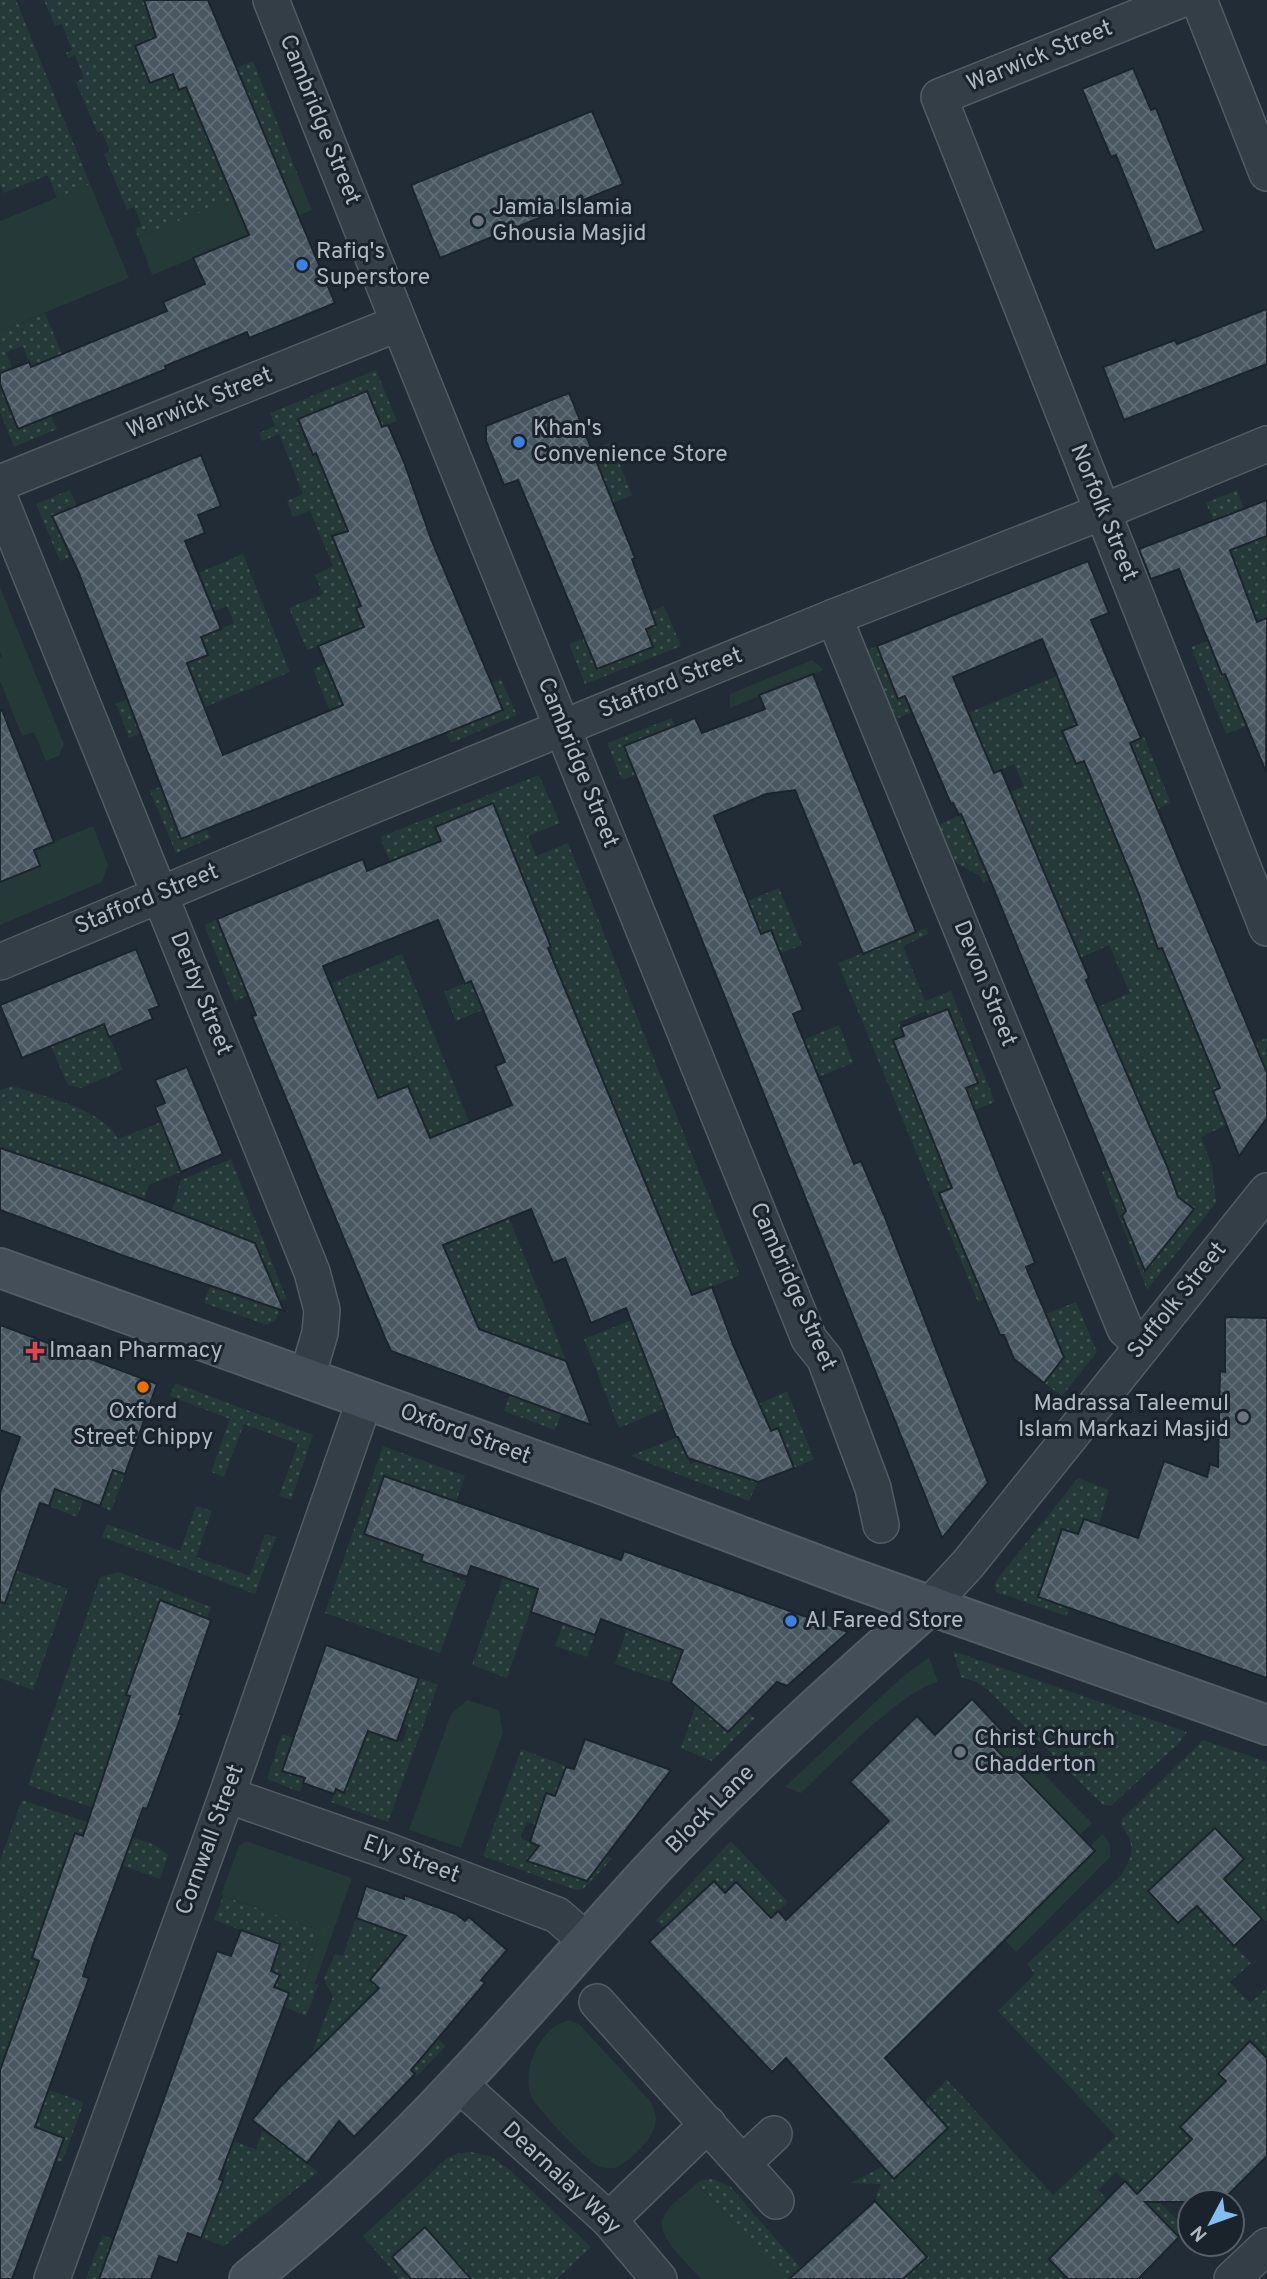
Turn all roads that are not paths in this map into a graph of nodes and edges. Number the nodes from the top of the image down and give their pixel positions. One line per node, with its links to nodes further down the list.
1 (271, 0): 6 (street, Cambridge Street)
2 (1180, 0): 4 (street, Warwick Street)
3 (1199, 0): 5 (street)
4 (939, 97): 10 (street, Norfolk Street)
5 (1267, 173)
6 (399, 323): 8 (street, Warwick Street); 12 (street, Cambridge Street)
7 (1267, 444): 10 (street, Stafford Street)
8 (0, 484)
9 (0, 499): 13 (street, Derby Street)
10 (1102, 512): 11 (street, Stafford Street); 14 (street, Norfolk Street)
11 (834, 617): 12 (street, Stafford Street); 18 (street, Devon Street)
12 (562, 729): 13 (street, Stafford Street); 21 (street, Cambridge Street)
13 (159, 895): 15 (street, Stafford Street); 19 (street, Derby Street)
14 (1267, 928)
15 (0, 962)
16 (1267, 1191): 18 (street, Suffolk Street)
17 (0, 1268): 19 (main road, Oxford Street)
18 (1142, 1345): 22 (street, Suffolk Street)
19 (307, 1377): 20 (main road, Oxford Street)
20 (365, 1399): 22 (main road, Oxford Street); 24 (street, Cornwall Street)
21 (881, 1525)
22 (930, 1605): 23 (main road); 25 (main road, Block Lane)
23 (1267, 1725)
24 (227, 1795): 25 (street, Ely Street); 34 (street, Cornwall Street)
25 (587, 1941): 27 (main road, Block Lane)
26 (597, 2002): 28 (street)
27 (459, 2084): 32 (street, Dearnalay Way); 35 (main road, Block Lane)
28 (708, 2124): 30 (street); 32 (street)
29 (774, 2134): 30 (street)
30 (743, 2164): 31 (street)
31 (776, 2201)
32 (609, 2220): 36 (street, Dearnalay Way)
33 (1267, 2246): 37 (street)
34 (52, 2279)
35 (249, 2279)
36 (659, 2279)
37 (1232, 2279)

